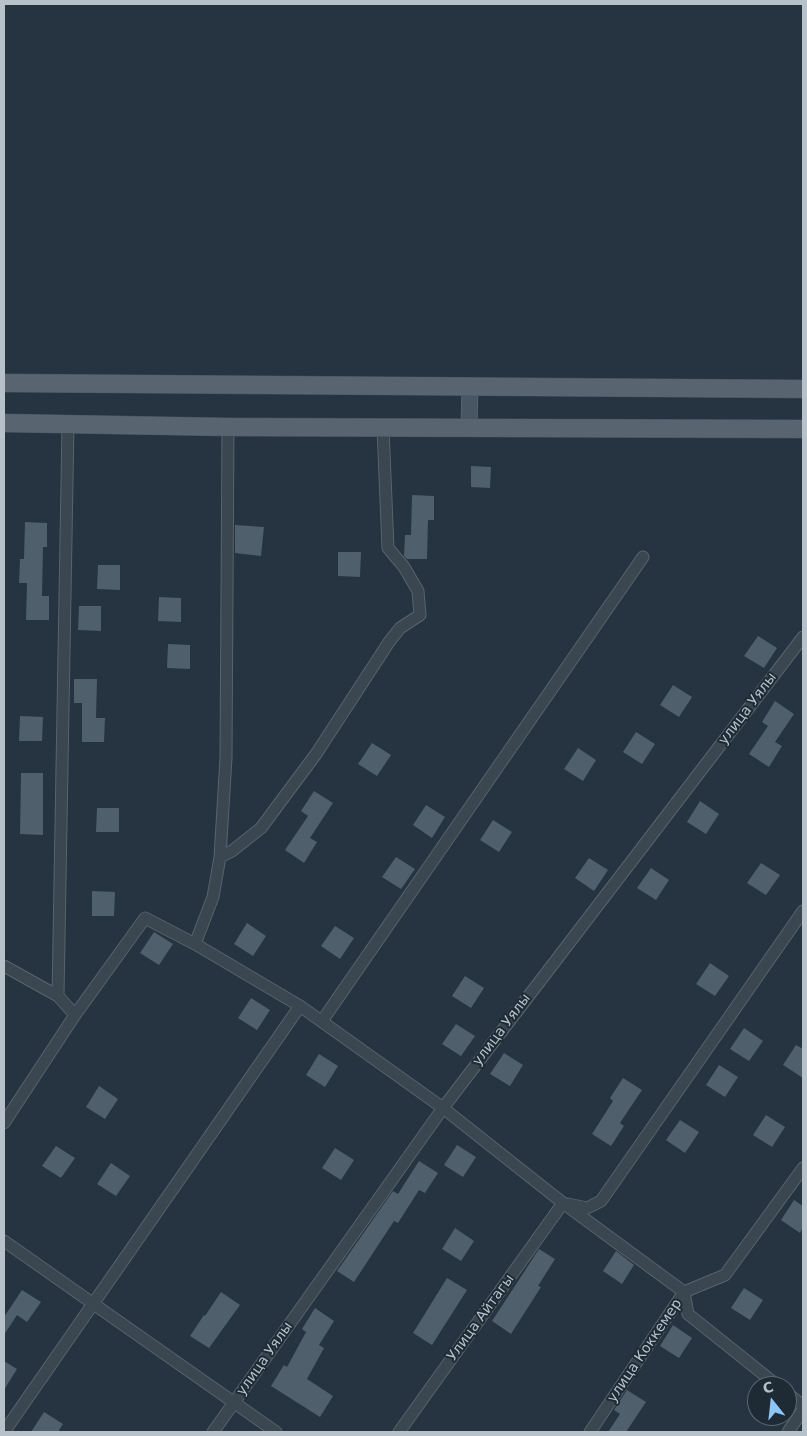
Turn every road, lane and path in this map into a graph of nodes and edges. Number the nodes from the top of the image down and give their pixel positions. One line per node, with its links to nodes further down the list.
1 (4, 383): 2 (main road)
2 (470, 386): 3 (main road); 7 (main road)
3 (803, 389)
4 (4, 423): 5 (main road)
5 (68, 424): 6 (main road); 16 (street)
6 (228, 427): 8 (main road); 12 (street)
7 (469, 427): 8 (main road); 9 (main road)
8 (383, 428): 12 (street)
9 (803, 429)
10 (643, 558): 19 (street)
11 (803, 637): 20 (street, улица Уялы)
12 (220, 857): 14 (street)
13 (803, 911): 23 (street)
14 (195, 944): 17 (street); 18 (street)
15 (4, 966): 16 (street)
16 (58, 996): 18 (street)
17 (300, 1006): 19 (street); 26 (street)
18 (75, 1015): 21 (street)
19 (322, 1021): 20 (street)
20 (443, 1108): 23 (street); 28 (street, улица Уялы)
21 (4, 1123)
22 (803, 1168): 25 (street, улица Коккемер)
23 (563, 1204): 25 (street); 33 (street, Улица Айтагы)
24 (4, 1241): 26 (street)
25 (684, 1292): 27 (street); 34 (street, улица Коккемер)
26 (93, 1304): 28 (street); 30 (street)
27 (766, 1376)
28 (234, 1402): 31 (street, улица Уялы); 32 (street)
29 (803, 1408): 35 (street)
30 (4, 1432)
31 (213, 1432)
32 (276, 1432)
33 (399, 1432)
34 (590, 1432)
35 (788, 1432)

